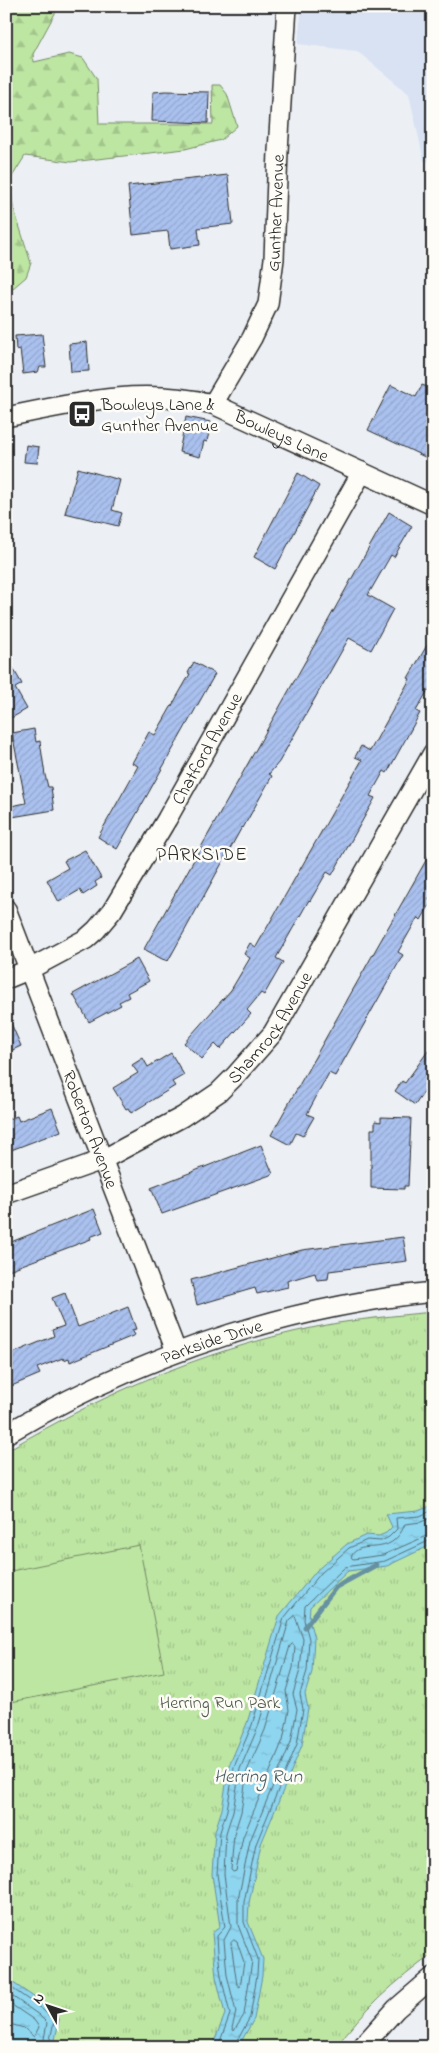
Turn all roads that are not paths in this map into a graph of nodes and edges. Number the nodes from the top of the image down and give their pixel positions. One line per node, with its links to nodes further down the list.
1 (287, 6): 2 (street, Gunther Avenue)
2 (213, 404): 3 (street, Bowleys Lane); 4 (street, Bowleys Lane)
3 (6, 417)
4 (362, 472): 5 (street, Bowleys Lane); 8 (street, Chatford Avenue)
5 (433, 504)
6 (433, 753): 10 (street, Shamrock Avenue)
7 (6, 909): 8 (street, Roberton Avenue)
8 (28, 970): 9 (street, Chatford Avenue); 10 (street, Roberton Avenue)
9 (6, 979)
10 (102, 1160): 11 (street, Shamrock Avenue); 13 (street, Roberton Avenue)
11 (6, 1194)
12 (433, 1292): 13 (street, Parkside Drive)
13 (176, 1351): 14 (street, Parkside Drive)
14 (6, 1434)
15 (433, 1977): 16 (street)
16 (362, 2047)

